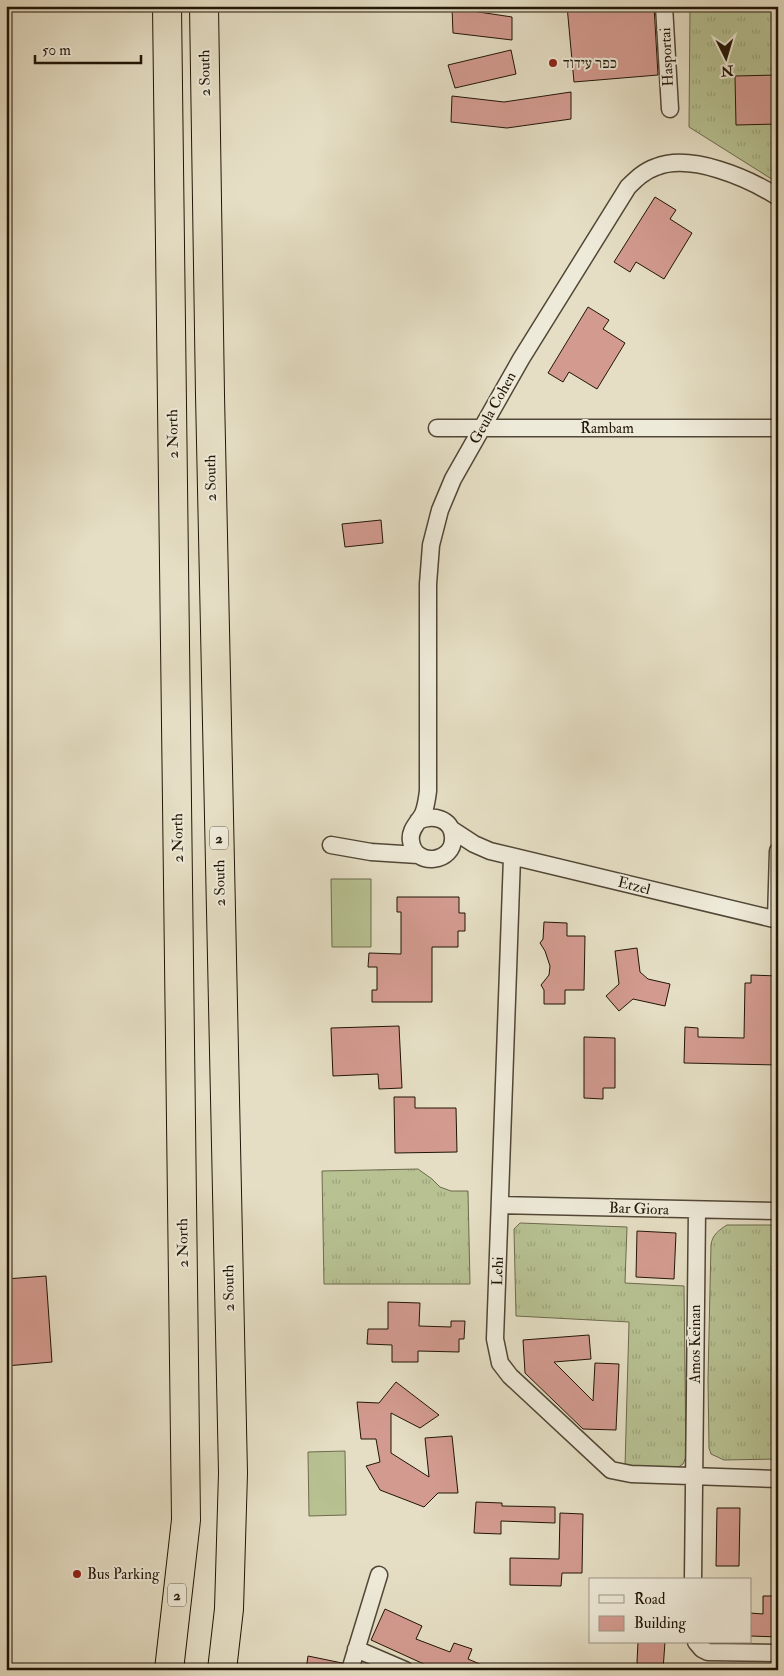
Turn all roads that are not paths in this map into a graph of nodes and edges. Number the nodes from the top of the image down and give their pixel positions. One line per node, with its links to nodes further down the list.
1 (167, 6): 25 (highway, 2 North / 2)
2 (204, 6): 33 (highway, 2 South / 2)
3 (664, 6): 4 (street, Hasportai)
4 (670, 109)
5 (778, 197): 7 (street, Geula Cohen)
6 (437, 428): 7 (street, Rambam)
7 (481, 428): 8 (street, Rambam); 9 (street, Geula Cohen)
8 (778, 428)
9 (427, 779): 10 (street, Geula Cohen); 11 (street, Geula Cohen)
10 (448, 825): 11 (street); 13 (street, Etzel); 17 (street)
11 (415, 827): 15 (street); 16 (street)
12 (331, 845): 15 (street)
13 (490, 851): 17 (street, Etzel); 18 (street, Etzel)
14 (778, 851): 19 (street)
15 (385, 853): 16 (street)
16 (418, 855): 17 (street)
17 (441, 857)
18 (512, 857): 19 (street, Etzel); 20 (street, Lehi)
19 (777, 920)
20 (500, 1205): 21 (street, Bar Giora); 23 (street, Lehi)
21 (697, 1210): 22 (street, Bar Giora); 23 (street, Amos Keinan)
22 (778, 1211)
23 (694, 1477): 24 (street, Lehi); 27 (street, Amos Keinan)
24 (778, 1479)
25 (186, 1520): 31 (highway); 32 (highway, 2 North / 2)
26 (379, 1574): 29 (street)
27 (693, 1578)
28 (698, 1644): 30 (street)
29 (356, 1649): 34 (street); 35 (street)
30 (778, 1653)
31 (158, 1670)
32 (169, 1670)
33 (222, 1670)
34 (350, 1670)
35 (405, 1670)

